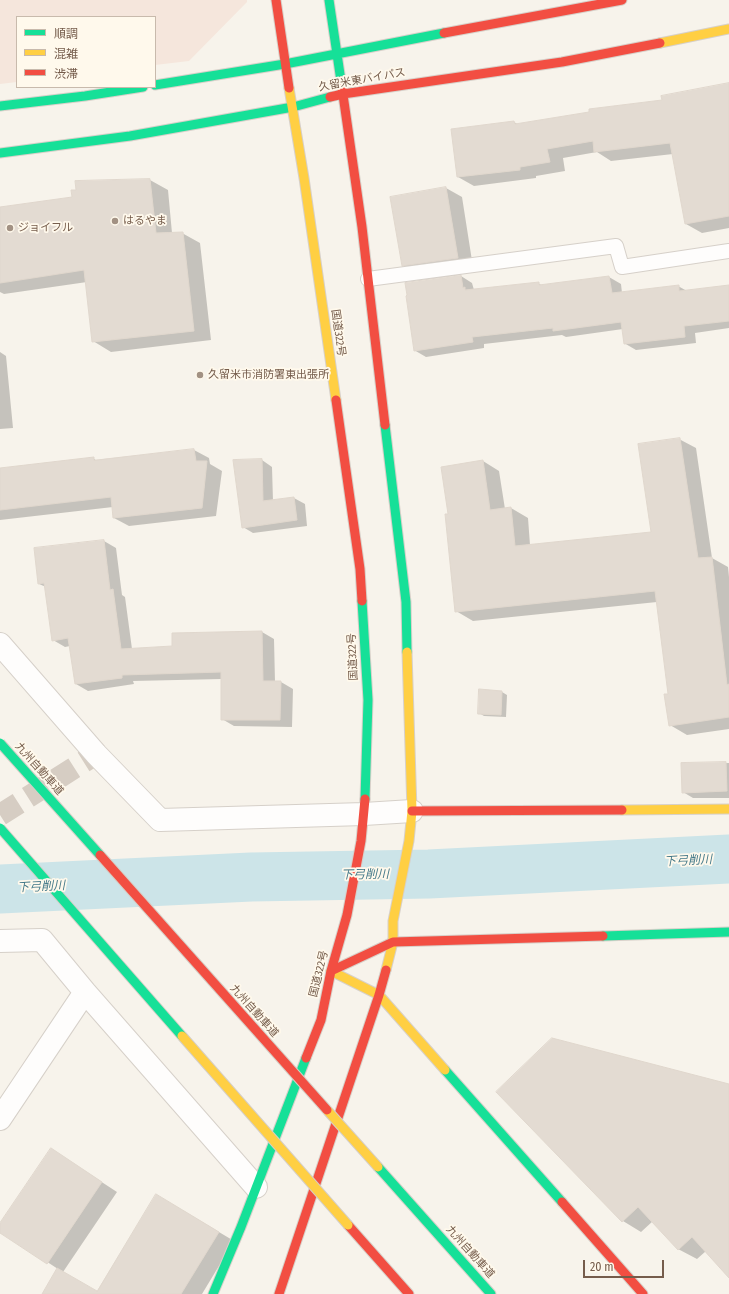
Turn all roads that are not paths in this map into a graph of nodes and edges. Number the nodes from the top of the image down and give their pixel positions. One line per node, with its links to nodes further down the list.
1 (276, 0): 6 (main road, 国道322号)
2 (328, 0): 5 (main road)
3 (622, 0): 5 (main road)
4 (729, 29): 9 (main road, 久留米東バイパス)
5 (337, 53): 6 (main road); 9 (main road)
6 (285, 64): 7 (main road); 11 (main road, 国道322号)
7 (156, 85)
8 (137, 88): 10 (main road)
9 (343, 94): 11 (main road, 久留米東バイパス); 14 (main road)
10 (0, 106)
11 (293, 107): 12 (main road, 久留米東バイパス); 19 (main road, 国道322号)
12 (0, 153)
13 (729, 251): 14 (lane)
14 (368, 279): 18 (main road)
15 (0, 644): 19 (street)
16 (0, 743): 32 (main road, 九州自動車道, bridge)
17 (729, 809): 18 (main road)
18 (412, 811): 19 (street); 23 (main road)
19 (364, 814): 24 (main road, 国道322号)
20 (0, 828): 31 (main road, bridge)
21 (729, 932): 23 (main road)
22 (0, 941): 25 (street)
23 (393, 942): 24 (main road); 26 (main road)
24 (331, 971): 26 (main road); 28 (main road, 国道322号)
25 (85, 992): 27 (street); 28 (street)
26 (379, 995): 30 (main road); 33 (main road)
27 (0, 1119)
28 (256, 1187): 29 (main road, 国道322号)
29 (213, 1294)
30 (279, 1294)
31 (409, 1294)
32 (491, 1294)
33 (643, 1294)

